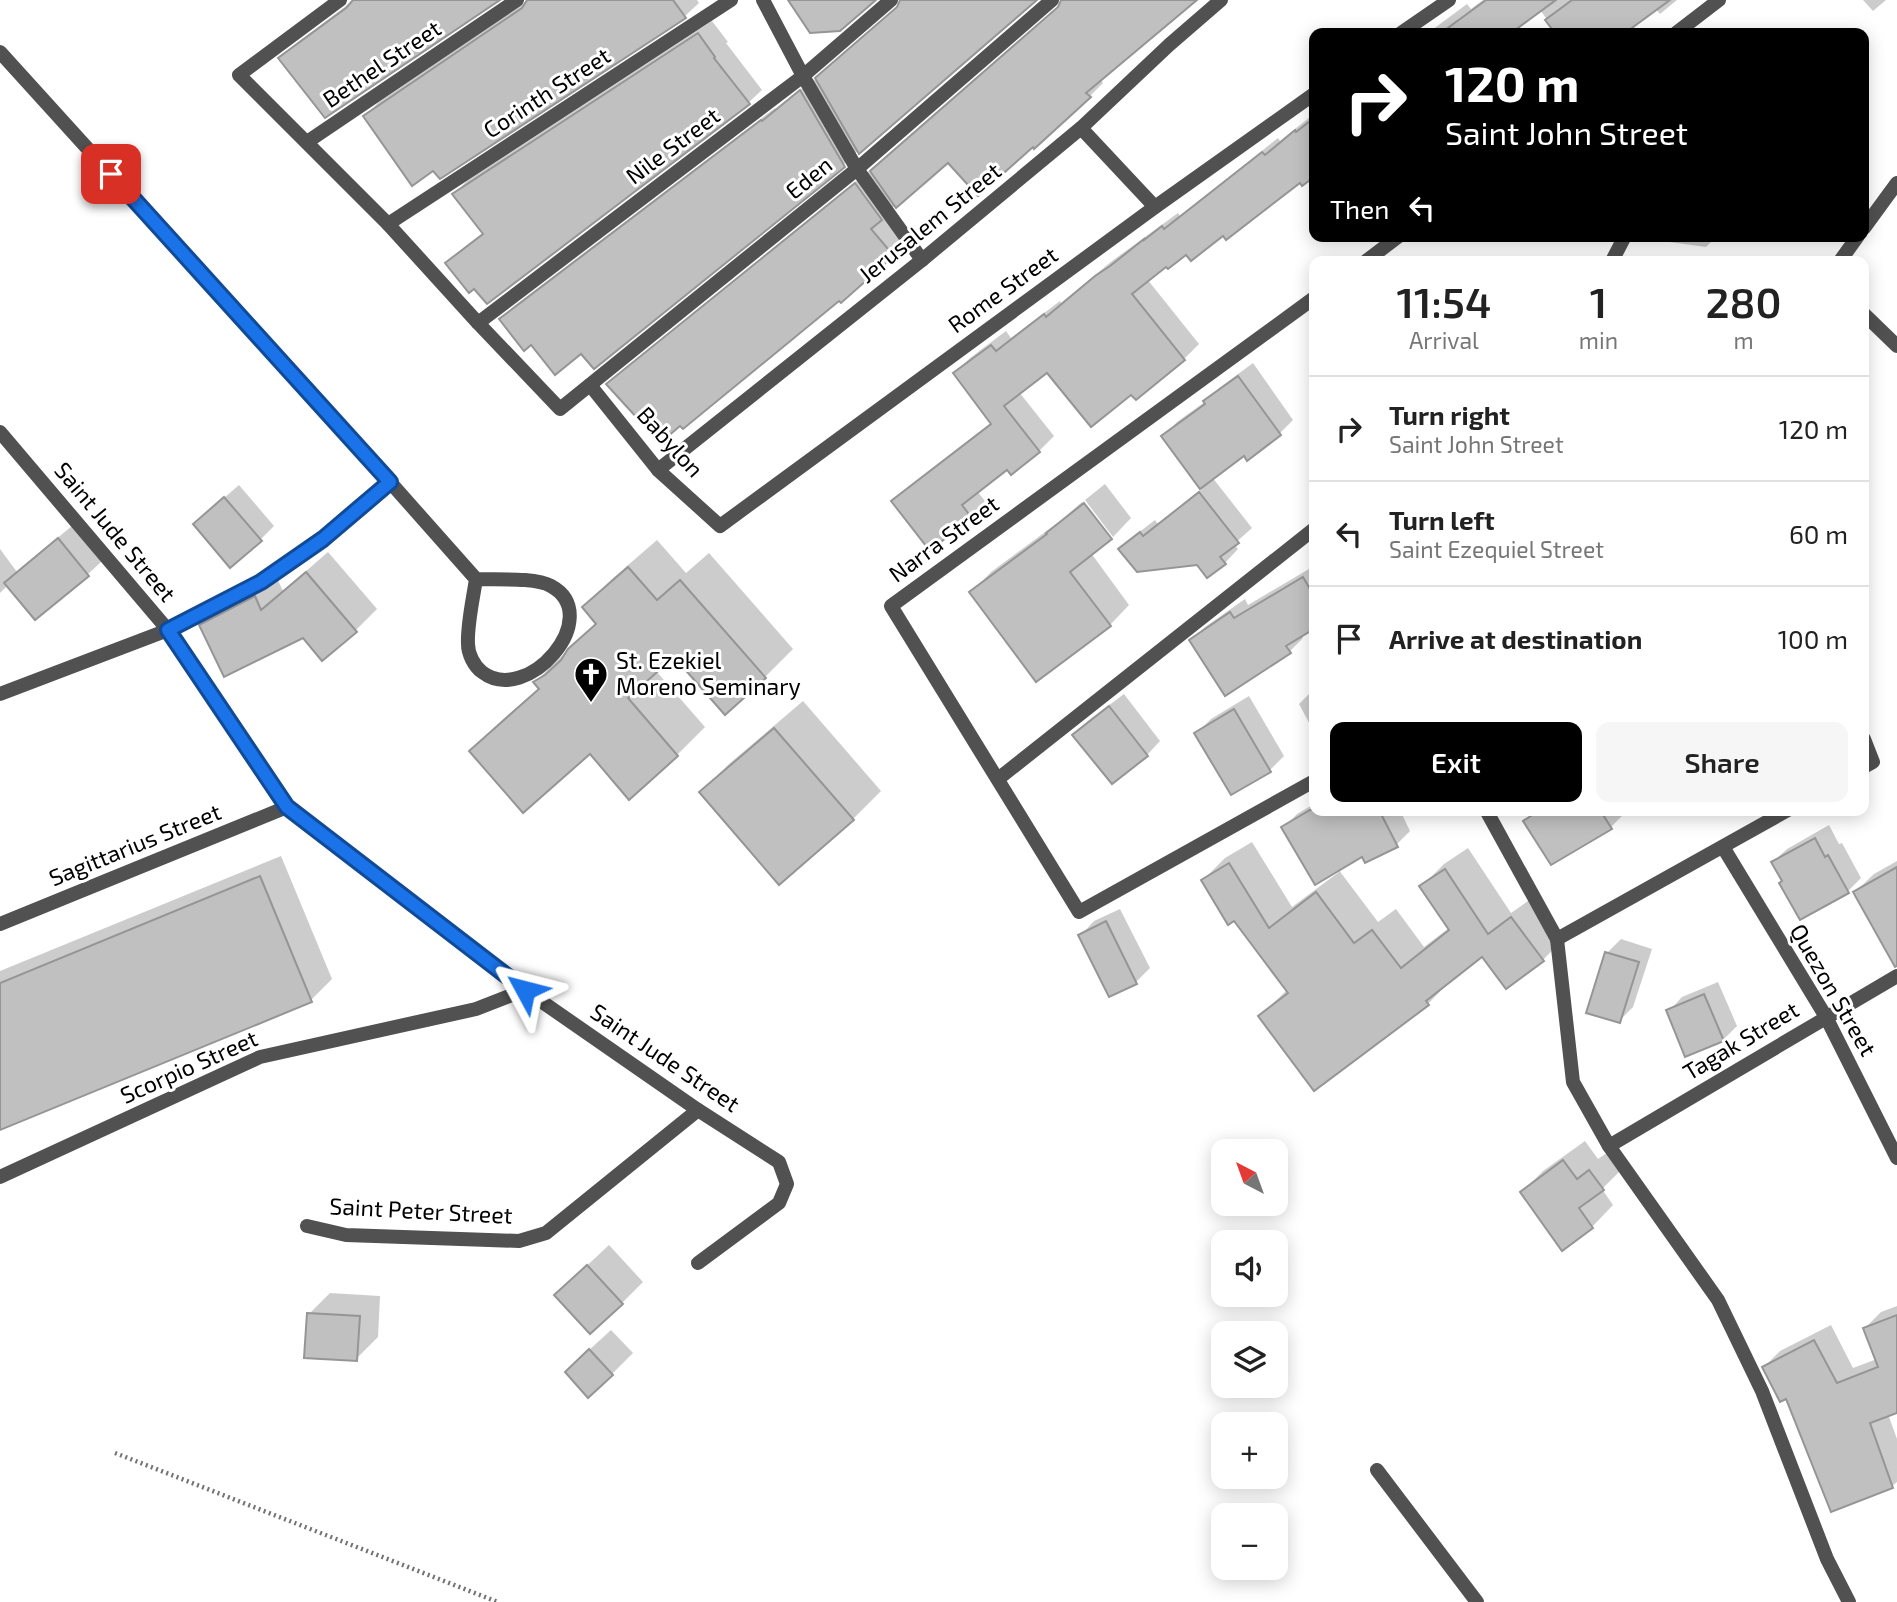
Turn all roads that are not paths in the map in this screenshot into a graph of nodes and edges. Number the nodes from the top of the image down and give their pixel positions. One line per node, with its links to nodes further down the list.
1 (341, 0): 16 (street)
2 (517, 0): 16 (street, Bethel Street)
3 (731, 0): 21 (street, Corinth Street)
4 (763, 0): 13 (street)
5 (891, 0): 13 (street, Nile Street)
6 (1052, 0): 17 (street, Eden)
7 (1221, 0): 15 (street, Jerusalem Street)
8 (1449, 0): 10 (street)
9 (1719, 0): 11 (street)
10 (1408, 28)
11 (1683, 28)
12 (0, 52): 32 (street)
13 (803, 76): 17 (street); 27 (street, Nile Street)
14 (1309, 98): 19 (street, Rome Street)
15 (1081, 128): 19 (street); 24 (street, Jerusalem Street)
16 (307, 142): 21 (street)
17 (857, 169): 24 (street); 29 (street, Eden)
18 (1897, 183): 20 (street)
19 (1154, 207): 33 (street, Rome Street)
20 (1869, 221)
21 (388, 224): 27 (street)
22 (1391, 242): 23 (street)
23 (1373, 256)
24 (922, 260): 31 (street, Jerusalem Street)
25 (1309, 302): 38 (street, Narra Street)
26 (1869, 319): 28 (street)
27 (478, 323): 29 (street, Eden)
28 (1897, 346)
29 (590, 385): 31 (street, Babylon)
30 (0, 432): 36 (street, Saint Jude Street)
31 (658, 470): 33 (street, Babylon)
32 (390, 482): 35 (street); 36 (street)
33 (720, 526)
34 (1309, 532): 38 (street)
35 (476, 579): 35 (street)
36 (168, 630): 37 (street); 40 (street, Saint Jude Street)
37 (0, 694)
38 (998, 779): 39 (street, Narra Street)
39 (1309, 784)
40 (287, 807): 44 (street, Sagittarius Street); 47 (street, Saint Jude Street)
41 (1489, 816): 45 (street)
42 (1777, 816): 43 (street)
43 (1723, 847): 45 (street); 48 (street, Quezon Street)
44 (0, 925)
45 (1557, 939): 50 (street)
46 (1897, 976): 48 (street, Tagak Street)
47 (525, 990): 49 (street, Saint Jude Street); 52 (street, Scorpio Street)
48 (1826, 1017): 50 (street, Tagak Street); 51 (street, Quezon Street)
49 (698, 1110): 53 (street, Saint Peter Street); 54 (street, Saint Jude Street)
50 (1609, 1146): 57 (street)
51 (1897, 1158)
52 (0, 1177)
53 (307, 1226)
54 (698, 1263)
55 (1377, 1470): 56 (street)
56 (1476, 1602)
57 (1849, 1602)

